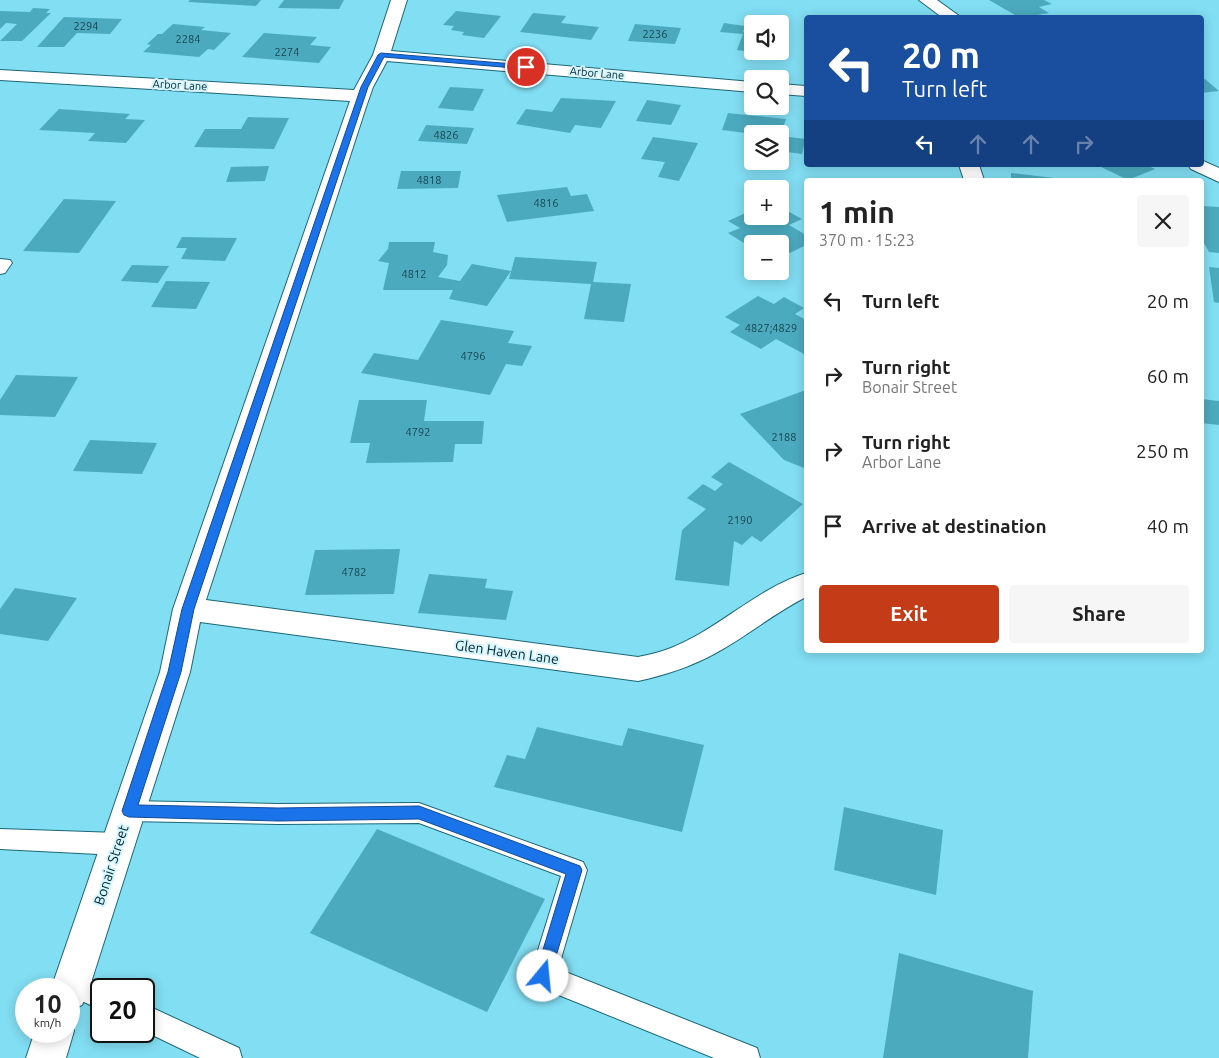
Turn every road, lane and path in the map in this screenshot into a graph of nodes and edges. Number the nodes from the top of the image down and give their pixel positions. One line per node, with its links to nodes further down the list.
1 (399, 0): 4 (street, Bonair Street)
2 (927, 0): 3 (street)
3 (950, 15)
4 (381, 55): 6 (street, Arbor Lane); 9 (street, Bonair Street)
5 (0, 75): 9 (street, Arbor Lane)
6 (744, 86)
7 (789, 90): 8 (street)
8 (804, 91)
9 (361, 96): 15 (street, Bonair Street)
10 (1202, 167): 11 (street)
11 (1219, 176)
12 (0, 263): 13 (lane)
13 (0, 270)
14 (804, 585): 15 (street, Glen Haven Lane)
15 (188, 609): 16 (street, Bonair Street)
16 (129, 811): 18 (street, Bonair Street); 24 (lane)
17 (0, 839): 18 (lane)
18 (118, 844): 19 (street, Bonair Street)
19 (81, 991)
20 (155, 1022): 23 (lane)
21 (51, 1043): 22 (street)
22 (46, 1058)
23 (229, 1058)
24 (747, 1058)

